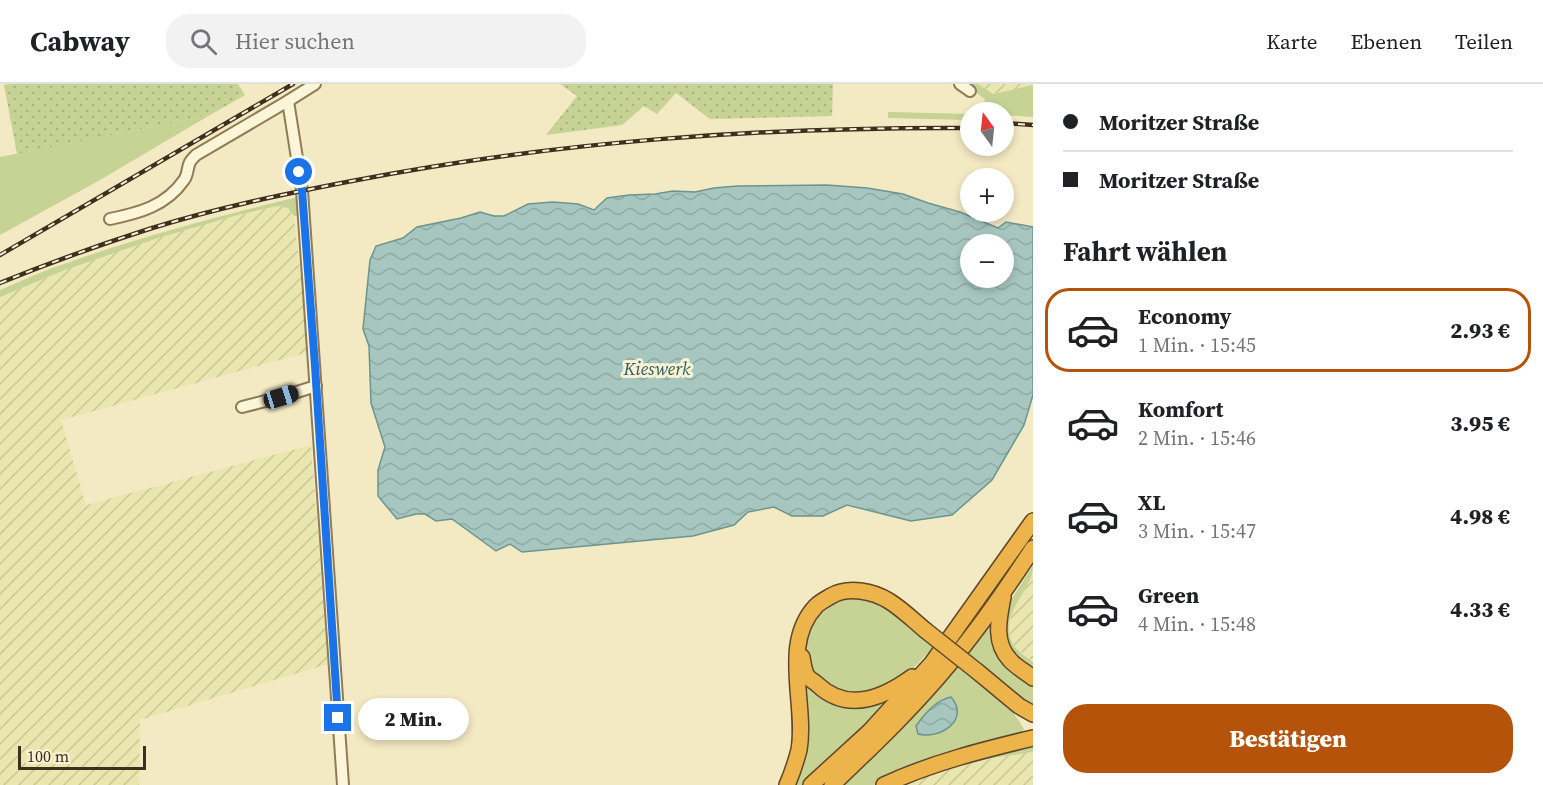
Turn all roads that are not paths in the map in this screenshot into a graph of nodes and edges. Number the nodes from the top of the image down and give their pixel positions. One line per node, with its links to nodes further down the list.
1 (315, 84): 4 (street)
2 (960, 84): 3 (street)
3 (970, 91)
4 (288, 101): 5 (street); 6 (street)
5 (110, 219)
6 (316, 386): 7 (street); 16 (street)
7 (242, 407)
8 (1033, 520): 12 (highway)
9 (1033, 548): 10 (highway)
10 (1003, 593): 13 (highway); 19 (highway)
11 (799, 646): 12 (highway); 14 (highway, bridge); 17 (highway)
12 (932, 663): 18 (highway)
13 (1033, 678)
14 (1033, 714)
15 (1033, 738): 20 (highway)
16 (343, 785)
17 (787, 785)
18 (811, 785)
19 (832, 785)
20 (884, 785)

